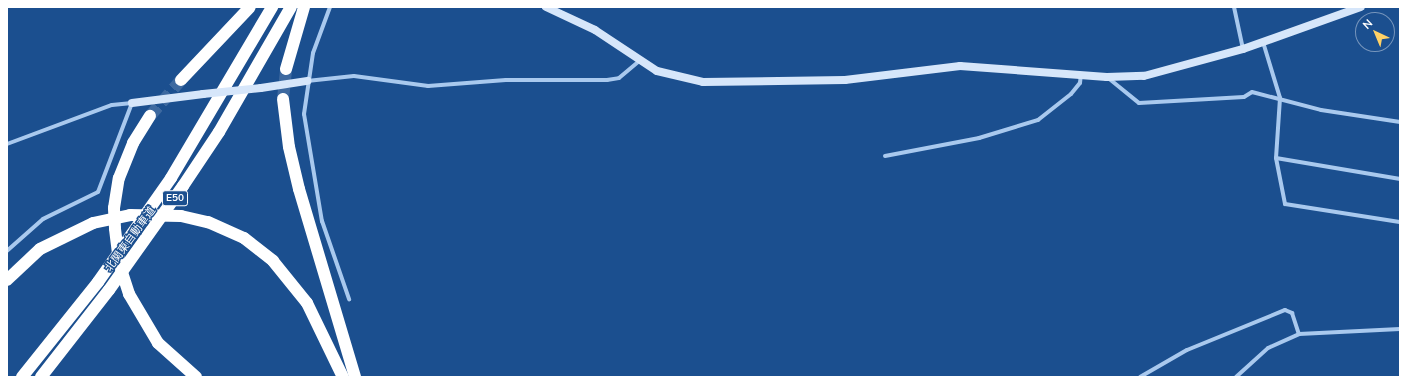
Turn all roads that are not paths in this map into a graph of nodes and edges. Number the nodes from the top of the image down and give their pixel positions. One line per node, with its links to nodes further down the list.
1 (250, 7): 15 (highway)
2 (272, 7): 32 (highway, 北関東自動車道 / E50)
3 (291, 7): 33 (highway, 北関東自動車道 / E50)
4 (304, 7): 12 (highway)
5 (330, 7): 16 (street)
6 (546, 7): 11 (street)
7 (1234, 7): 10 (street)
8 (1361, 7): 9 (street)
9 (1263, 42): 10 (street); 17 (street)
10 (1243, 49): 14 (street)
11 (639, 61): 13 (street); 16 (street)
12 (286, 69)
13 (1081, 74): 14 (street); 23 (street)
14 (1107, 77): 17 (street)
15 (182, 80)
16 (307, 81): 19 (street, bridge); 29 (street)
17 (1280, 98): 21 (street); 24 (street)
18 (283, 99): 36 (highway)
19 (132, 103): 22 (street); 27 (street)
20 (150, 116): 34 (highway, bridge)
21 (1400, 122)
22 (7, 144)
23 (884, 156)
24 (1276, 158): 25 (street); 26 (street)
25 (1400, 179)
26 (1400, 222)
27 (7, 251)
28 (7, 280): 35 (highway, bridge)
29 (350, 300)
30 (1400, 329): 31 (street)
31 (1299, 334): 37 (street); 38 (street)
32 (22, 377)
33 (41, 377)
34 (196, 377)
35 (342, 377)
36 (355, 377)
37 (1140, 377)
38 (1236, 377)

